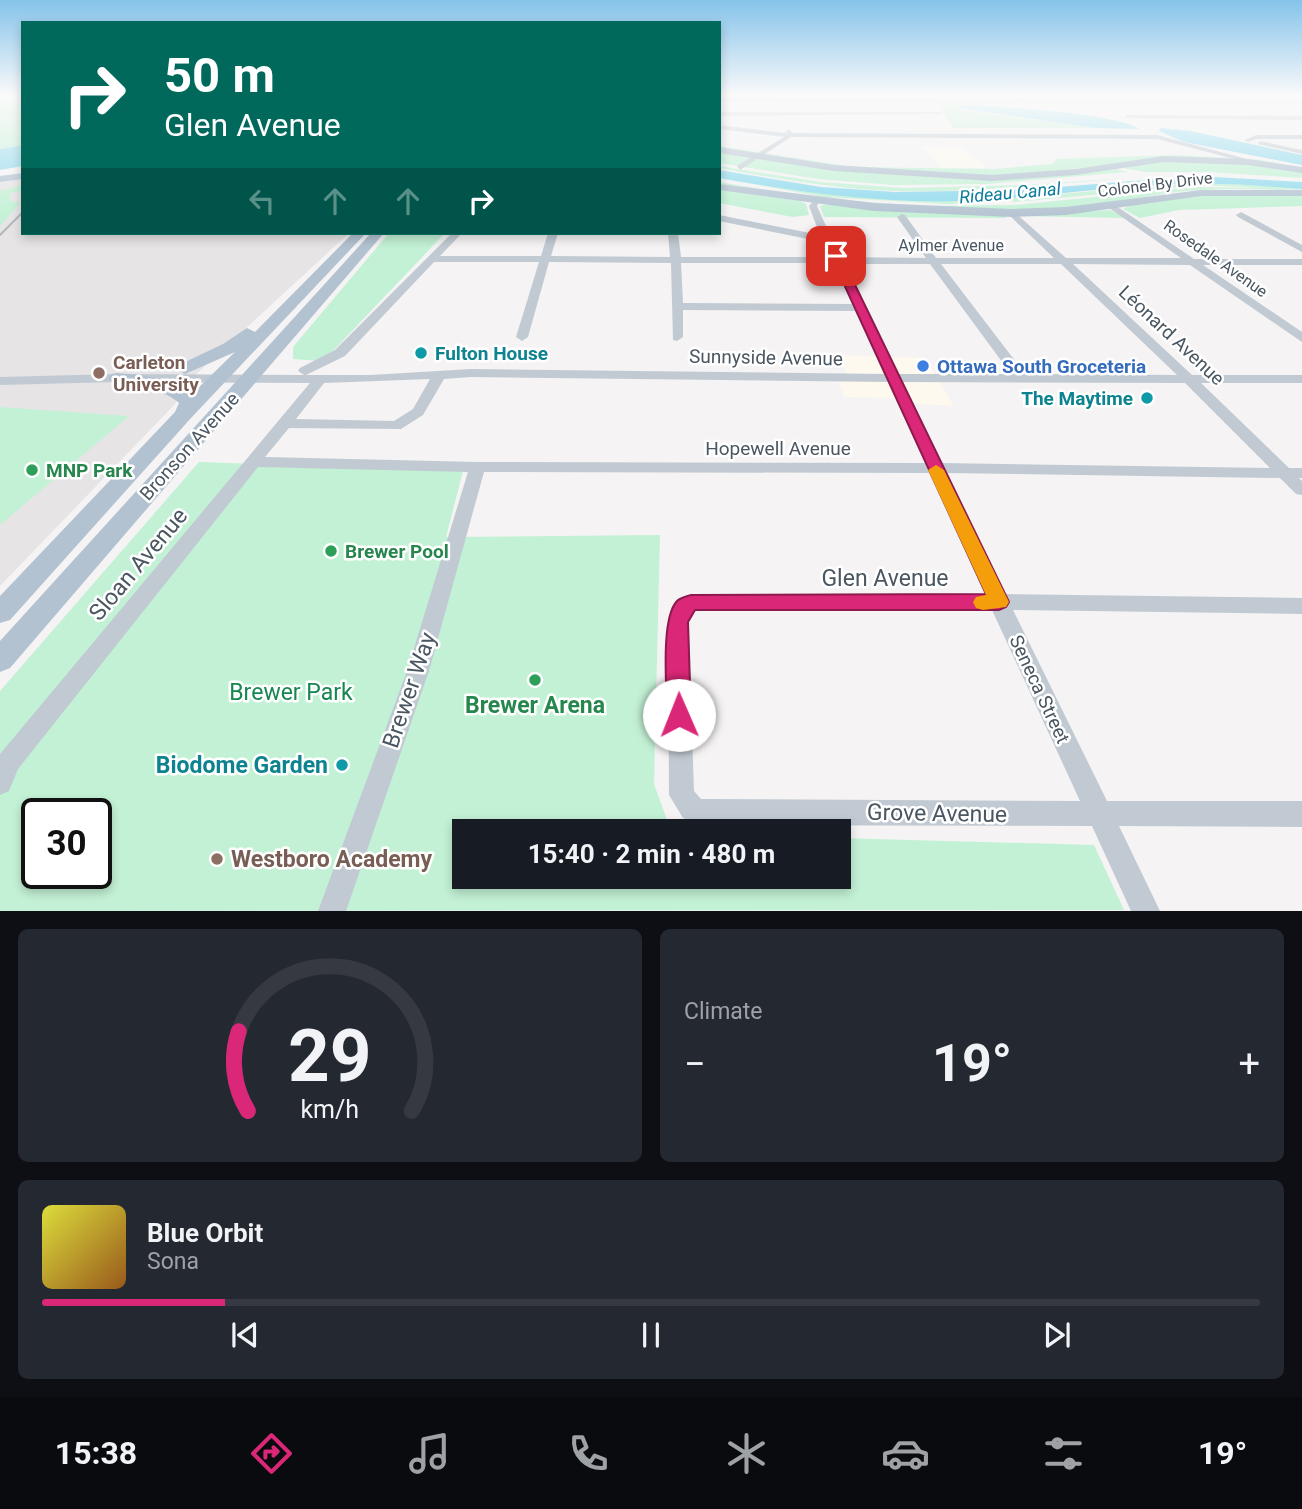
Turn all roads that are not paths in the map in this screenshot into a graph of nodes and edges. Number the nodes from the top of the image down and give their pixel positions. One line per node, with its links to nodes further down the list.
1 (785, 138): 7 (street)
2 (1159, 138): 8 (street)
3 (1255, 138): 4 (street)
4 (1248, 140): 6 (street)
5 (721, 150): 7 (main road)
6 (1302, 152)
7 (758, 157): 9 (main road); 10 (street)
8 (1258, 163): 9 (main road); 12 (main road)
9 (1112, 166): 18 (main road)
10 (735, 168): 11 (main road)
11 (752, 170)
12 (1302, 170)
13 (21, 176): 15 (main road)
14 (1257, 176): 16 (main road)
15 (0, 179)
16 (1302, 179)
17 (721, 187): 20 (main road, Colonel By Drive)
18 (934, 187)
19 (1302, 193): 21 (main road, Colonel By Drive)
20 (816, 201): 22 (main road, Colonel By Drive); 31 (street, Seneca Street)
21 (1112, 206): 22 (main road, Colonel By Drive); 39 (street, Rosedale Avenue)
22 (1012, 213): 38 (street, Léonard Avenue)
23 (1241, 215): 32 (street)
24 (902, 217): 37 (street)
25 (721, 218): 31 (street)
26 (358, 235): 41 (main road, Bronson Avenue)
27 (376, 235): 52 (main road, Bronson Avenue)
28 (455, 235): 33 (street)
29 (552, 235): 34 (street)
30 (673, 235): 35 (street)
31 (828, 240): 36 (street, Seneca Street)
32 (1302, 249)
33 (431, 259): 34 (street, Aylmer Avenue); 47 (street)
34 (544, 259): 35 (street, Aylmer Avenue); 44 (street)
35 (676, 259): 36 (street, Aylmer Avenue); 42 (street)
36 (838, 260): 37 (street, Aylmer Avenue); 43 (street, Seneca Street)
37 (934, 260): 38 (street, Aylmer Avenue); 57 (street)
38 (1061, 261): 39 (street, Aylmer Avenue); 59 (street, Léonard Avenue)
39 (1195, 262): 40 (street, Aylmer Avenue); 46 (street, Rosedale Avenue)
40 (1302, 262)
41 (306, 286): 48 (main road); 52 (main road, Bronson Avenue)
42 (677, 306): 43 (street); 45 (street)
43 (860, 308): 55 (street, Seneca Street)
44 (522, 337)
45 (677, 337)
46 (1302, 338)
47 (340, 353): 49 (street); 50 (street)
48 (185, 369): 51 (street); 52 (street)
49 (305, 371): 50 (street, Sunnyside Avenue); 52 (street, Sunnyside Avenue)
50 (343, 371): 53 (street, Sunnyside Avenue)
51 (0, 374)
52 (238, 374): 54 (street); 56 (street, Sunnyside Avenue); 61 (main road, Bronson Avenue); 72 (main road, Bronson Avenue)
53 (440, 374): 55 (street, Sunnyside Avenue); 56 (street, Sunnyside Avenue); 62 (street)
54 (117, 378): 60 (street); 61 (main road)
55 (893, 378): 57 (street, Sunnyside Avenue); 65 (street, Seneca Street)
56 (320, 379): 62 (street, Sloan Avenue)
57 (1022, 379): 59 (street, Sunnyside Avenue)
58 (1302, 379): 59 (street, Sunnyside Avenue)
59 (1190, 380): 66 (street, Léonard Avenue)
60 (0, 381)
61 (184, 414): 71 (main road, Bronson Avenue)
62 (285, 423): 63 (street, Sloan Avenue)
63 (255, 462): 64 (street, Hopewell Avenue); 74 (street, Sloan Avenue)
64 (477, 467): 65 (street, Hopewell Avenue); 77 (street, Brewer Way)
65 (935, 468): 66 (street, Hopewell Avenue); 69 (street, Seneca Street)
66 (1283, 473): 67 (street, Hopewell Avenue); 68 (street, Léonard Avenue)
67 (1302, 473)
68 (1302, 490)
69 (999, 602): 70 (street, Glen Avenue); 73 (street, Glen Avenue); 75 (street, Seneca Street)
70 (1302, 606)
71 (0, 613)
72 (0, 660)
73 (679, 694): 75 (street, Grove Avenue)
74 (0, 783)
75 (1099, 813): 76 (street, Grove Avenue); 78 (street, Seneca Street)
76 (1302, 814)
77 (332, 911)
78 (1146, 911)

